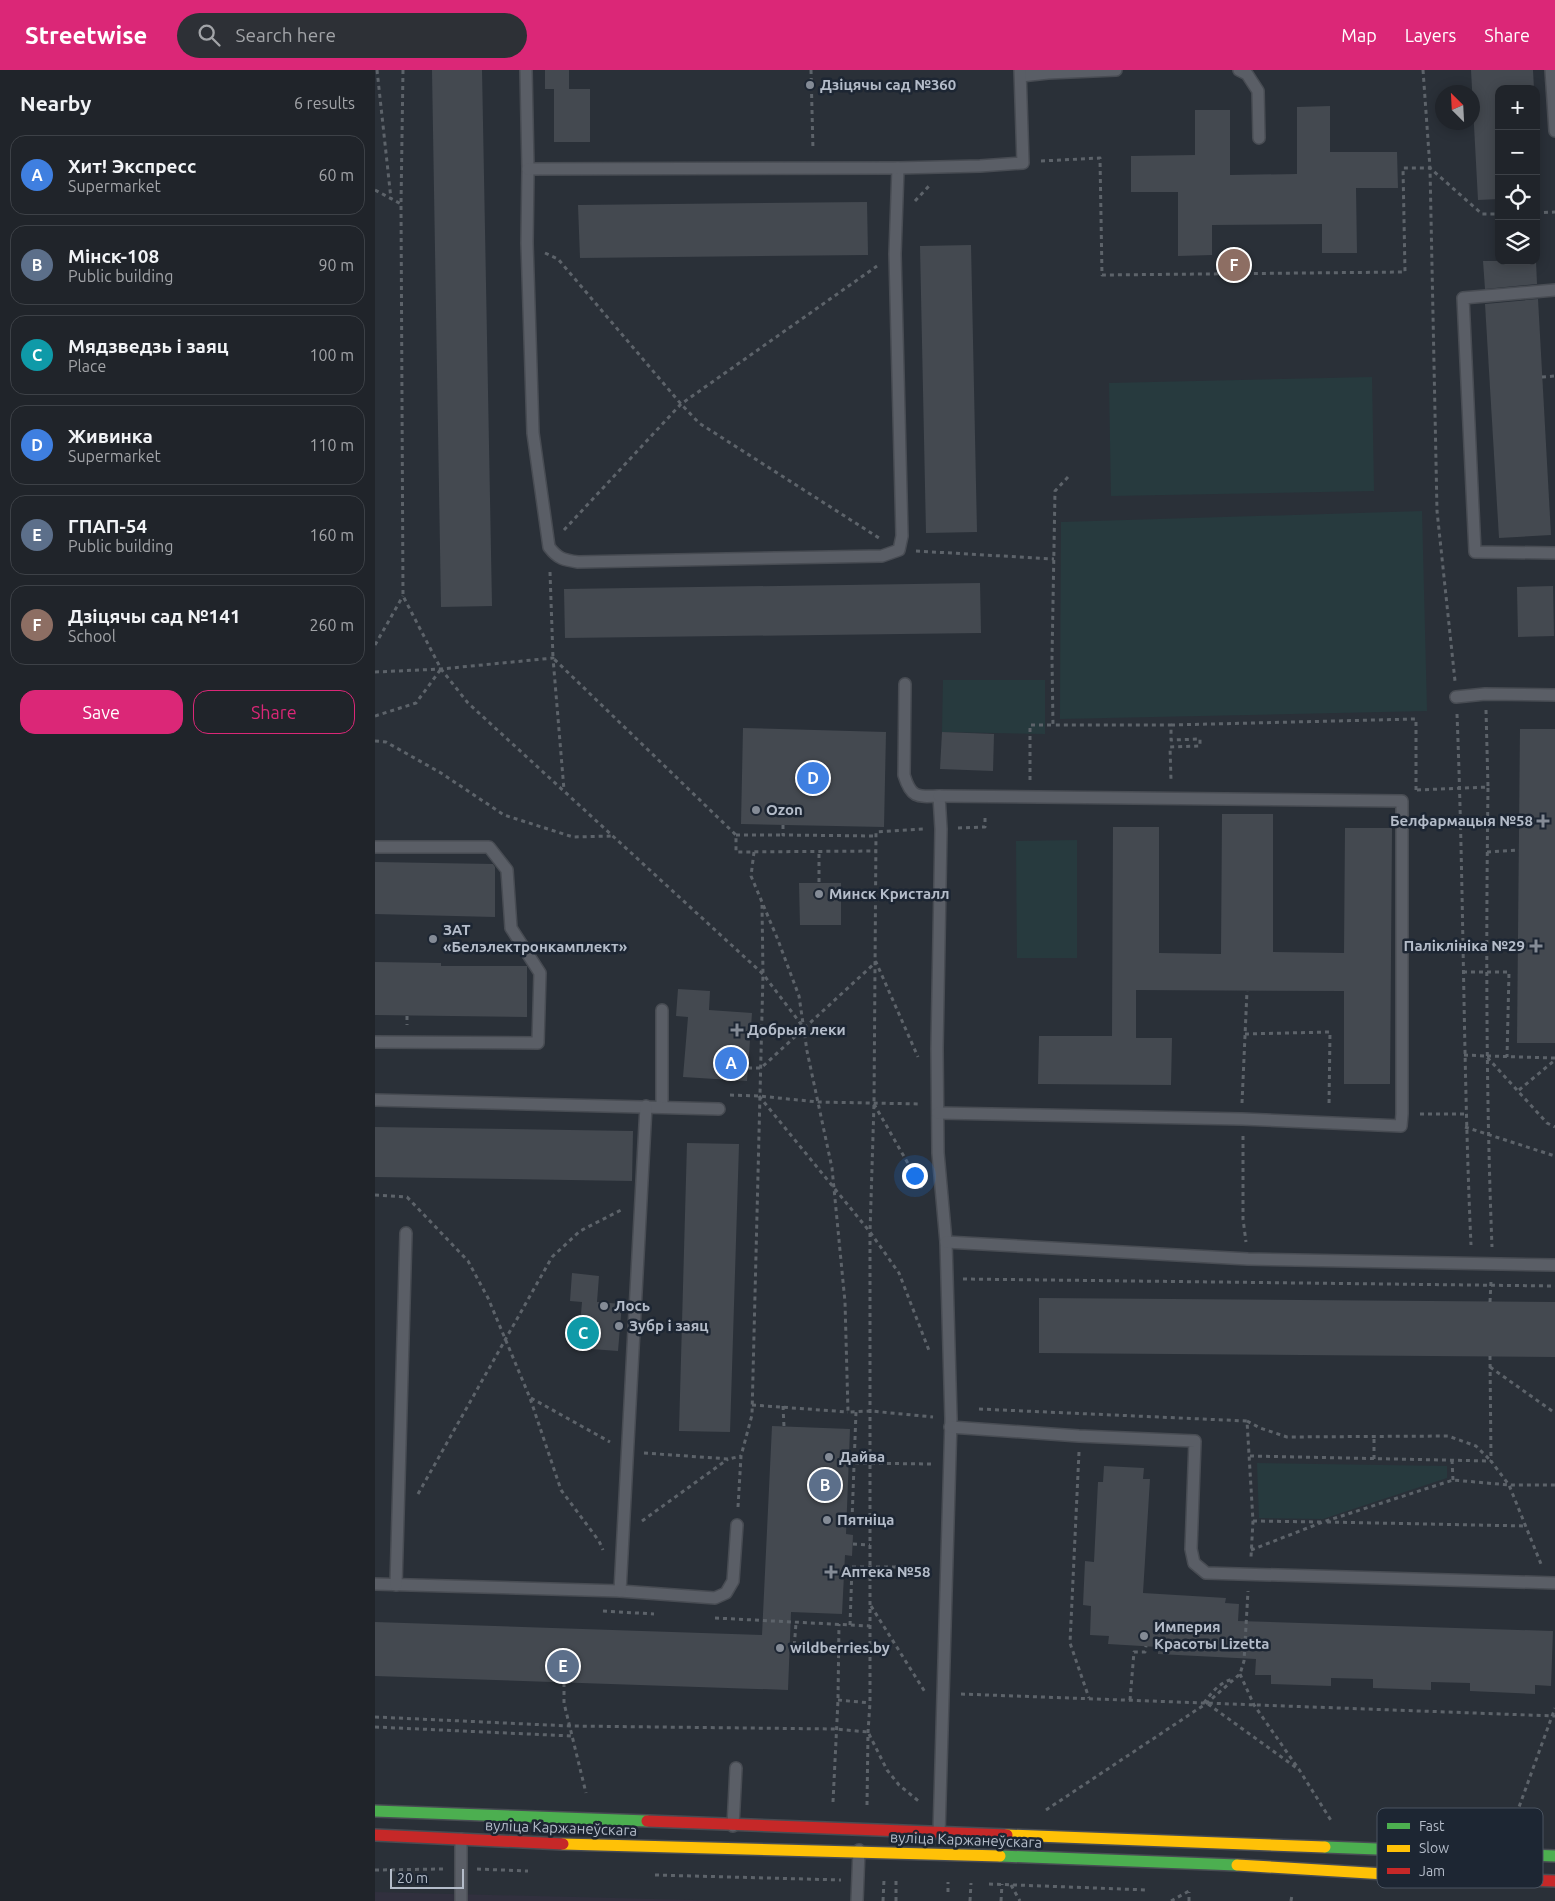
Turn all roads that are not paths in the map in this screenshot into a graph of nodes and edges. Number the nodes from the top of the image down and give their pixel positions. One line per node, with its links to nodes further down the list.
1 (526, 70): 9 (lane)
2 (1116, 70): 5 (lane)
3 (1239, 70): 7 (lane)
4 (1551, 70): 6 (lane)
5 (1021, 73): 8 (lane)
6 (1555, 131)
7 (1259, 138)
8 (899, 168): 9 (lane); 9 (lane)
9 (528, 169)
10 (1555, 290): 11 (lane)
11 (1555, 553)
12 (905, 684): 15 (lane)
13 (1555, 695): 14 (lane)
14 (1456, 697)
15 (939, 796): 22 (lane); 22 (lane)
16 (375, 847): 18 (lane)
17 (662, 1010): 21 (lane)
18 (375, 1042)
19 (375, 1100): 20 (lane)
20 (646, 1106): 21 (lane); 32 (lane)
21 (662, 1107): 23 (lane)
22 (938, 1108): 25 (lane)
23 (719, 1109)
24 (406, 1233): 31 (lane)
25 (945, 1242): 26 (lane); 27 (lane)
26 (1555, 1265)
27 (951, 1423): 29 (lane); 38 (lane)
28 (737, 1525): 32 (lane)
29 (1552, 1583)
30 (375, 1584): 31 (lane)
31 (396, 1585): 32 (lane)
32 (620, 1591)
33 (736, 1768): 35 (lane)
34 (375, 1811): 36 (street, вуліца Каржанеўскага)
35 (733, 1825): 36 (street, вуліца Каржанеўскага); 37 (street, вуліца Каржанеўскага); 40 (lane)
36 (460, 1827): 39 (street, вуліца Каржанеўскага); 40 (street, вуліца Каржанеўскага); 45 (lane)
37 (860, 1831): 38 (street, вуліца Каржанеўскага); 42 (lane)
38 (939, 1834): 41 (street, вуліца Каржанеўскага); 43 (lane)
39 (375, 1835)
40 (733, 1848): 42 (street, вуліца Каржанеўскага)
41 (1377, 1850)
42 (859, 1852): 43 (street, вуліца Каржанеўскага); 46 (lane)
43 (938, 1854): 44 (street, вуліца Каржанеўскага)
44 (1377, 1873)
45 (461, 1901)
46 (857, 1901)

